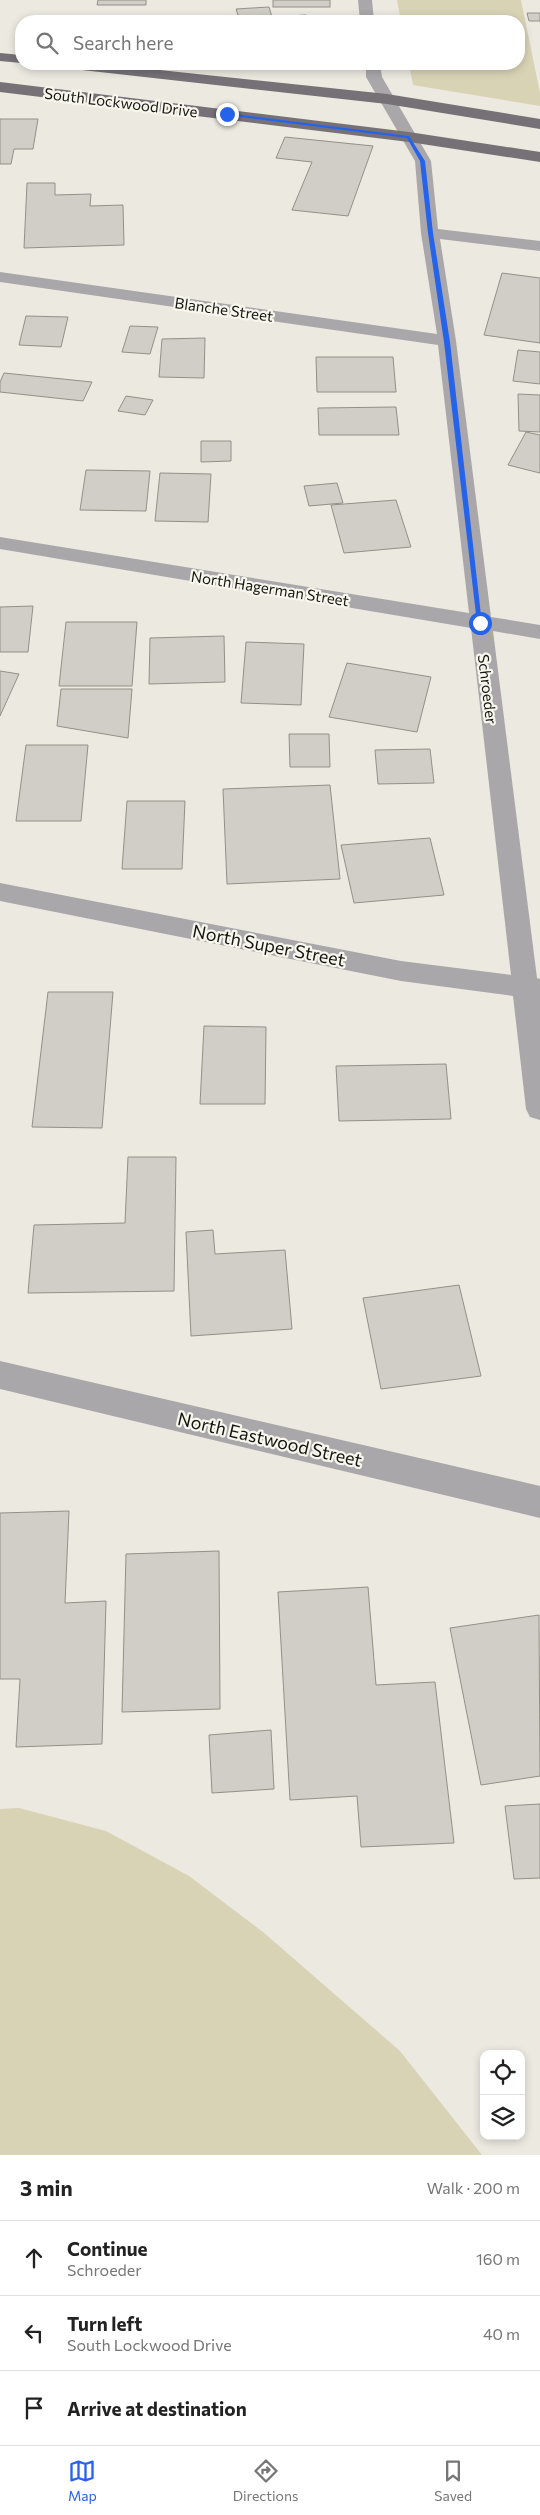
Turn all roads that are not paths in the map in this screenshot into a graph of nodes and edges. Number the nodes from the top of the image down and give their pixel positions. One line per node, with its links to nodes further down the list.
1 (365, 0): 2 (street)
2 (366, 15)
3 (0, 57): 4 (main road)
4 (15, 58)
5 (48, 70): 9 (main road)
6 (119, 70): 10 (main road, South Lockwood Drive)
7 (373, 70): 10 (street, Schroeder)
8 (0, 87): 9 (main road, South Lockwood Drive)
9 (33, 91): 12 (main road, South Lockwood Drive)
10 (387, 99): 11 (main road, South Lockwood Drive); 12 (street, Schroeder)
11 (540, 124)
12 (409, 137): 13 (main road, South Lockwood Drive); 14 (street, Schroeder)
13 (540, 157)
14 (430, 233): 15 (street); 17 (street, Schroeder)
15 (540, 246)
16 (0, 278): 17 (street, Blanche Street)
17 (447, 342): 19 (street, Schroeder)
18 (0, 543): 19 (street, North Hagerman Street)
19 (480, 623): 20 (street, North Hagerman Street); 22 (street, Schroeder)
20 (540, 632)
21 (0, 892): 22 (street, North Super Street)
22 (532, 988): 23 (street, Schroeder)
23 (540, 1109)
24 (0, 1375): 25 (street, North Eastwood Street)
25 (540, 1502)

